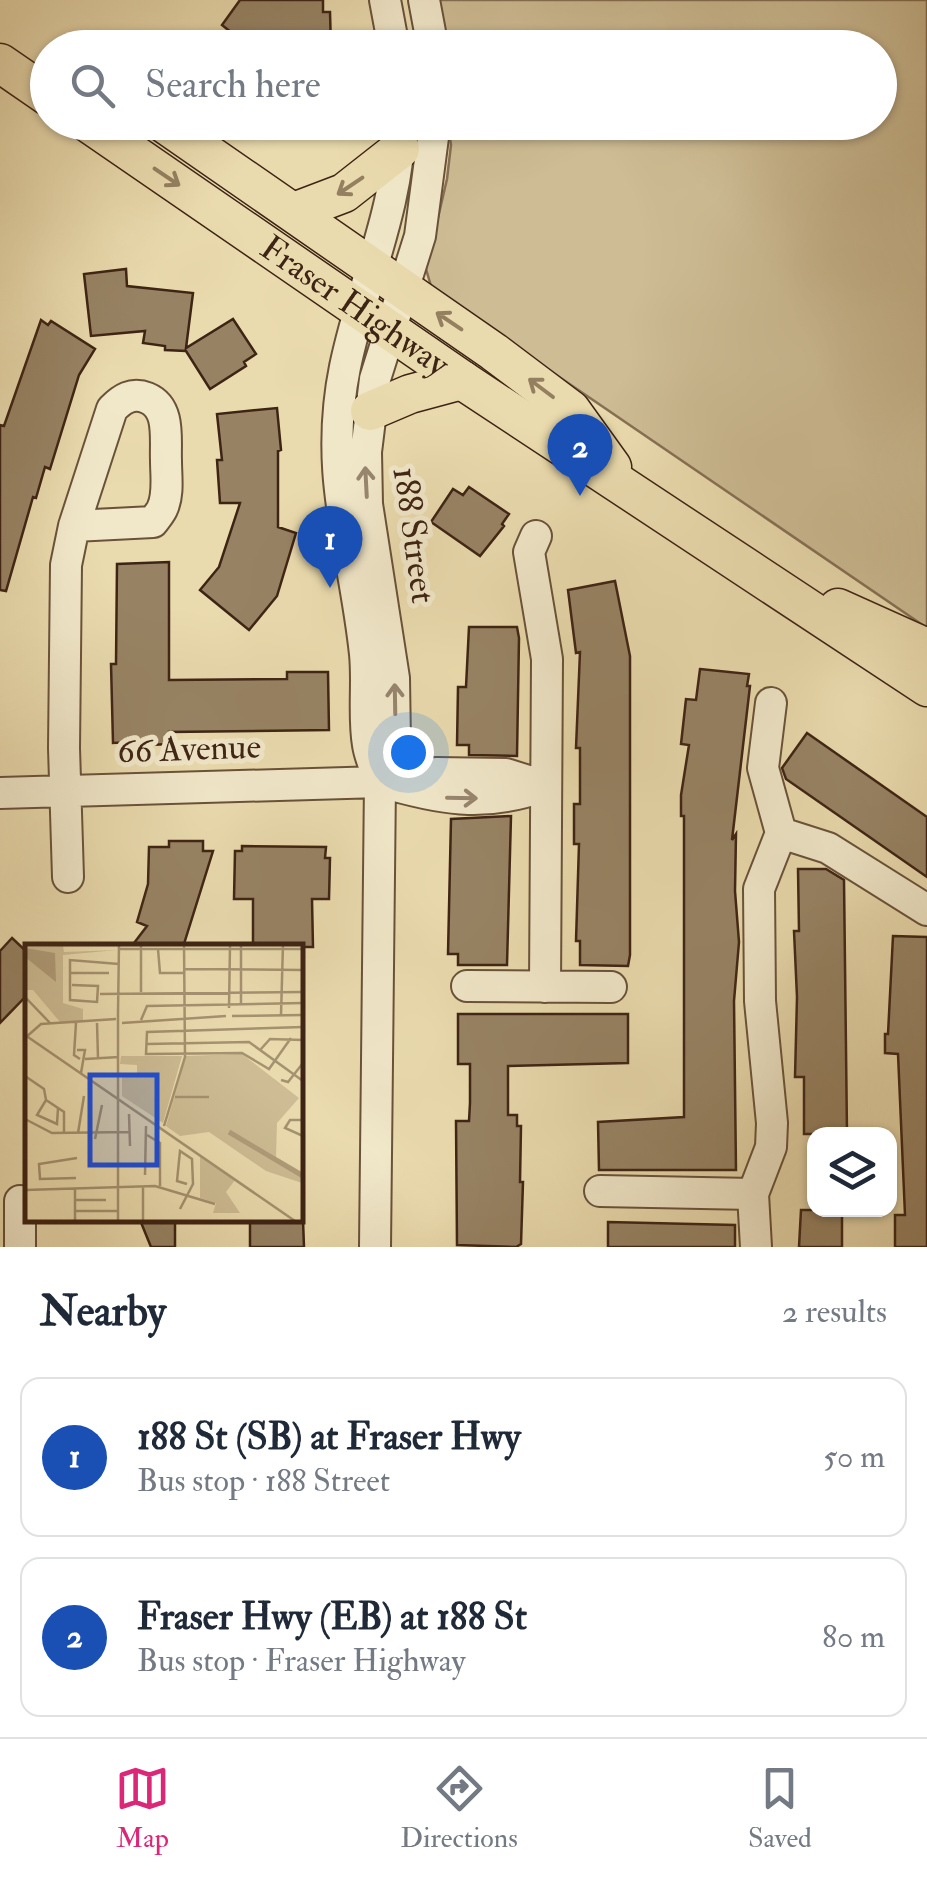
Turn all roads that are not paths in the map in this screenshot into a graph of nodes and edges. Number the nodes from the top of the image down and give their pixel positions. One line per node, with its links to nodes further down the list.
1 (384, 0): 3 (street)
2 (424, 0): 4 (street)
3 (390, 30)
4 (430, 30)
5 (0, 50): 6 (main road)
6 (30, 60)
7 (0, 63): 8 (main road)
8 (30, 84)
9 (113, 140): 17 (main road, Fraser Highway, one-way to 17)
10 (188, 140): 14 (main road, Fraser Highway)
11 (396, 140): 14 (main road, one-way to 14)
12 (399, 140): 15 (street, 188 Street)
13 (433, 140): 16 (street, 188 Street)
14 (294, 212): 15 (main road, Fraser Highway)
15 (372, 268): 16 (main road, Fraser Highway); 17 (street, 188 Street)
16 (405, 291): 17 (street, 188 Street); 20 (main road, Fraser Highway, one-way to 16)
17 (375, 319): 18 (main road, Fraser Highway); 19 (street, 188 Street); 27 (street, 188 Street)
18 (462, 380): 19 (main road); 20 (main road, Fraser Highway)
19 (370, 412): 27 (street, 188 Street, one-way to 19)
20 (625, 486): 23 (main road, Fraser Highway)
21 (74, 526): 21 (street); 29 (street)
22 (536, 536): 28 (street)
23 (764, 578): 24 (main road, Fraser Highway); 25 (main road, Fraser Highway)
24 (922, 645)
25 (927, 687)
26 (771, 703): 31 (street)
27 (380, 782): 28 (street, 66 Avenue); 29 (street, 66 Avenue); 41 (street, 188 Street)
28 (544, 786): 35 (street)
29 (66, 791): 30 (street, 66 Avenue); 32 (street)
30 (0, 793)
31 (781, 834): 33 (street); 38 (street)
32 (68, 877)
33 (927, 910)
34 (466, 986): 35 (street)
35 (545, 986): 36 (street)
36 (610, 987)
37 (600, 1192): 38 (street)
38 (753, 1194): 42 (street)
39 (20, 1201): 40 (street)
40 (20, 1247)
41 (375, 1247)
42 (756, 1247)

